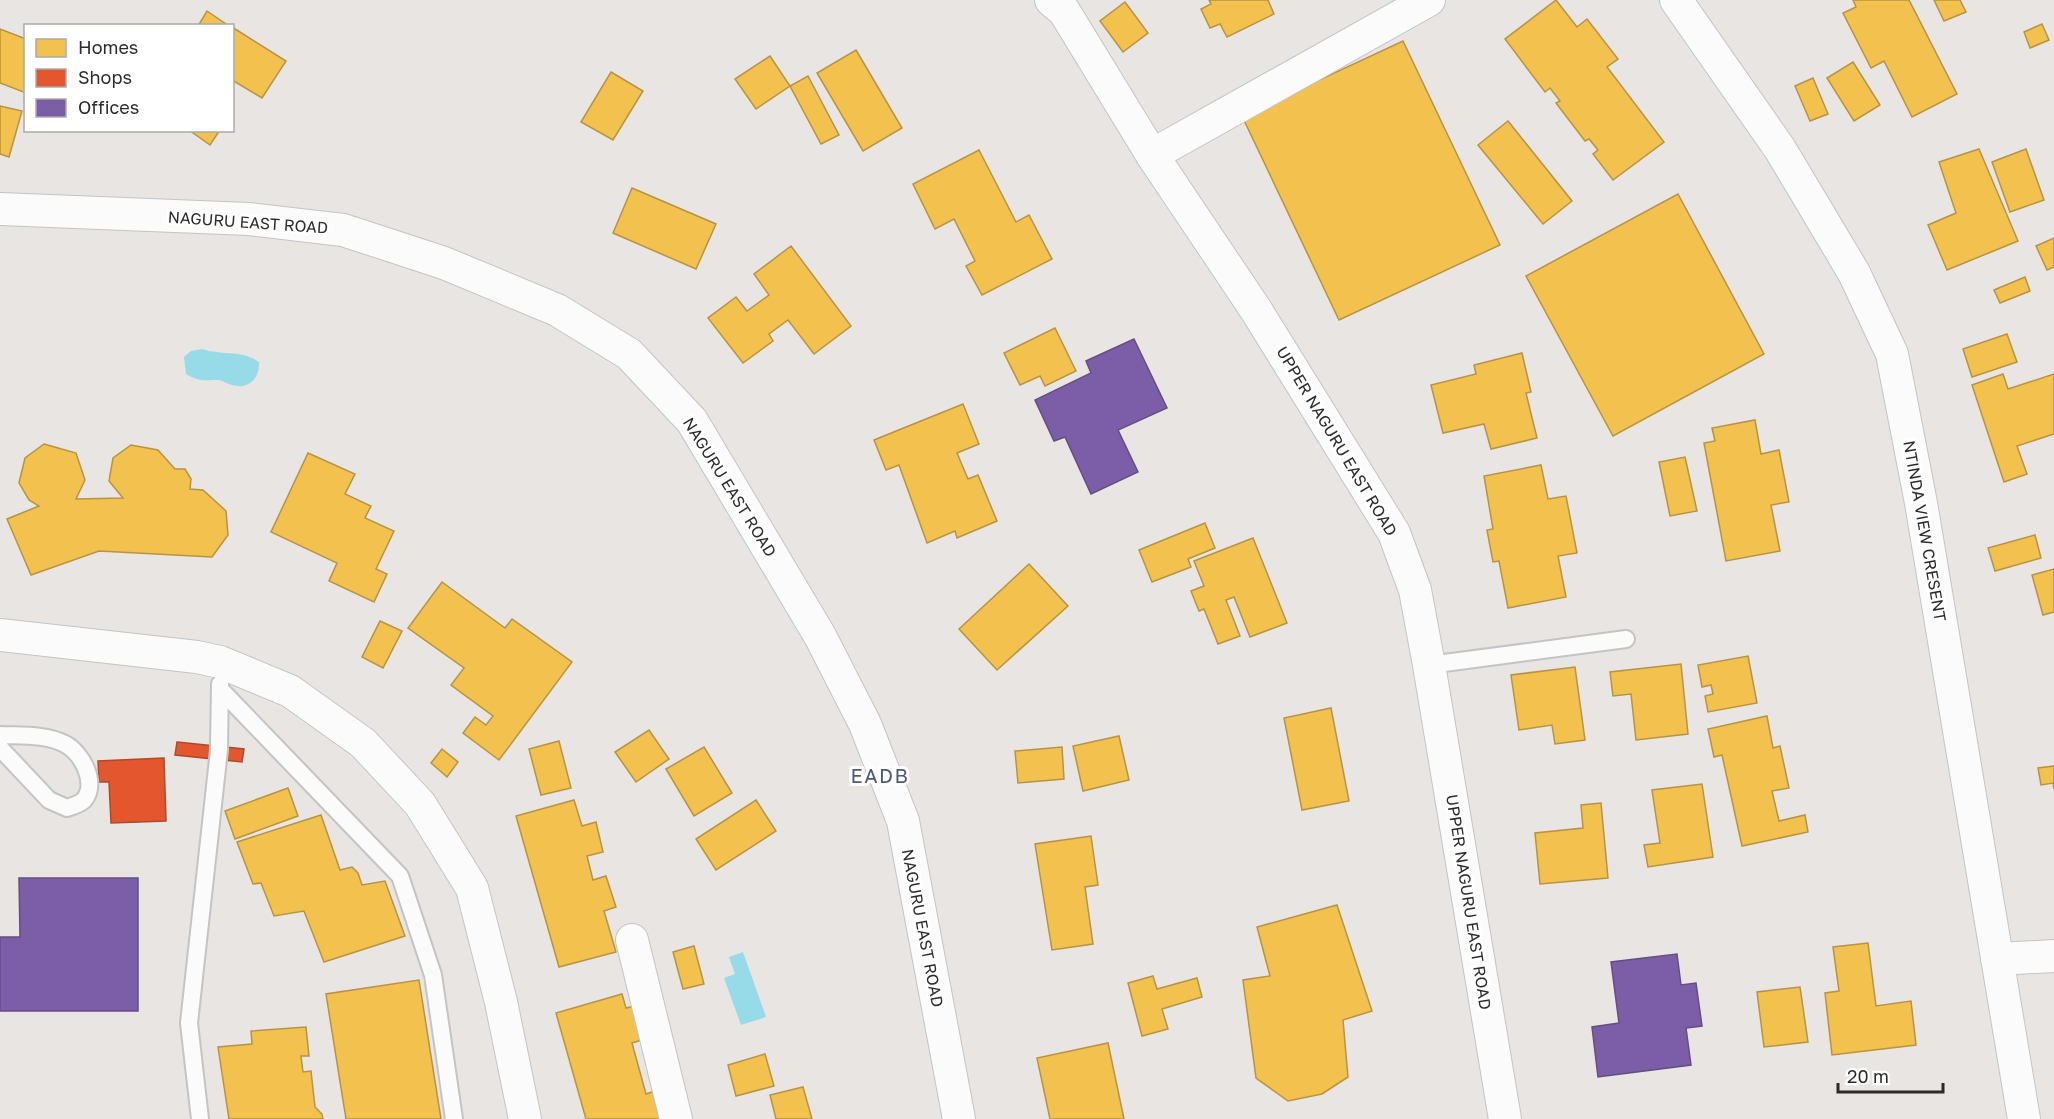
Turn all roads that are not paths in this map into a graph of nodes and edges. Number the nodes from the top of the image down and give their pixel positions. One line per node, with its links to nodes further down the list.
1 (1429, 0): 4 (street)
2 (1676, 0): 14 (street, NTINDA VIEW CRESENT)
3 (1063, 4): 4 (street, UPPER NAGURU EAST ROAD)
4 (1152, 155): 8 (street, UPPER NAGURU EAST ROAD)
5 (0, 209): 19 (street, NAGURU EAST ROAD)
6 (0, 635): 9 (street)
7 (1626, 639): 8 (lane)
8 (1429, 665): 20 (street, UPPER NAGURU EAST ROAD)
9 (220, 676): 15 (lane); 16 (lane); 17 (street)
10 (0, 735): 11 (lane)
11 (0, 748)
12 (632, 940): 18 (street)
13 (2054, 956): 14 (street)
14 (1997, 959): 21 (street, NTINDA VIEW CRESENT)
15 (200, 1119)
16 (454, 1119)
17 (525, 1119)
18 (676, 1119)
19 (959, 1119)
20 (1505, 1119)
21 (2024, 1119)

